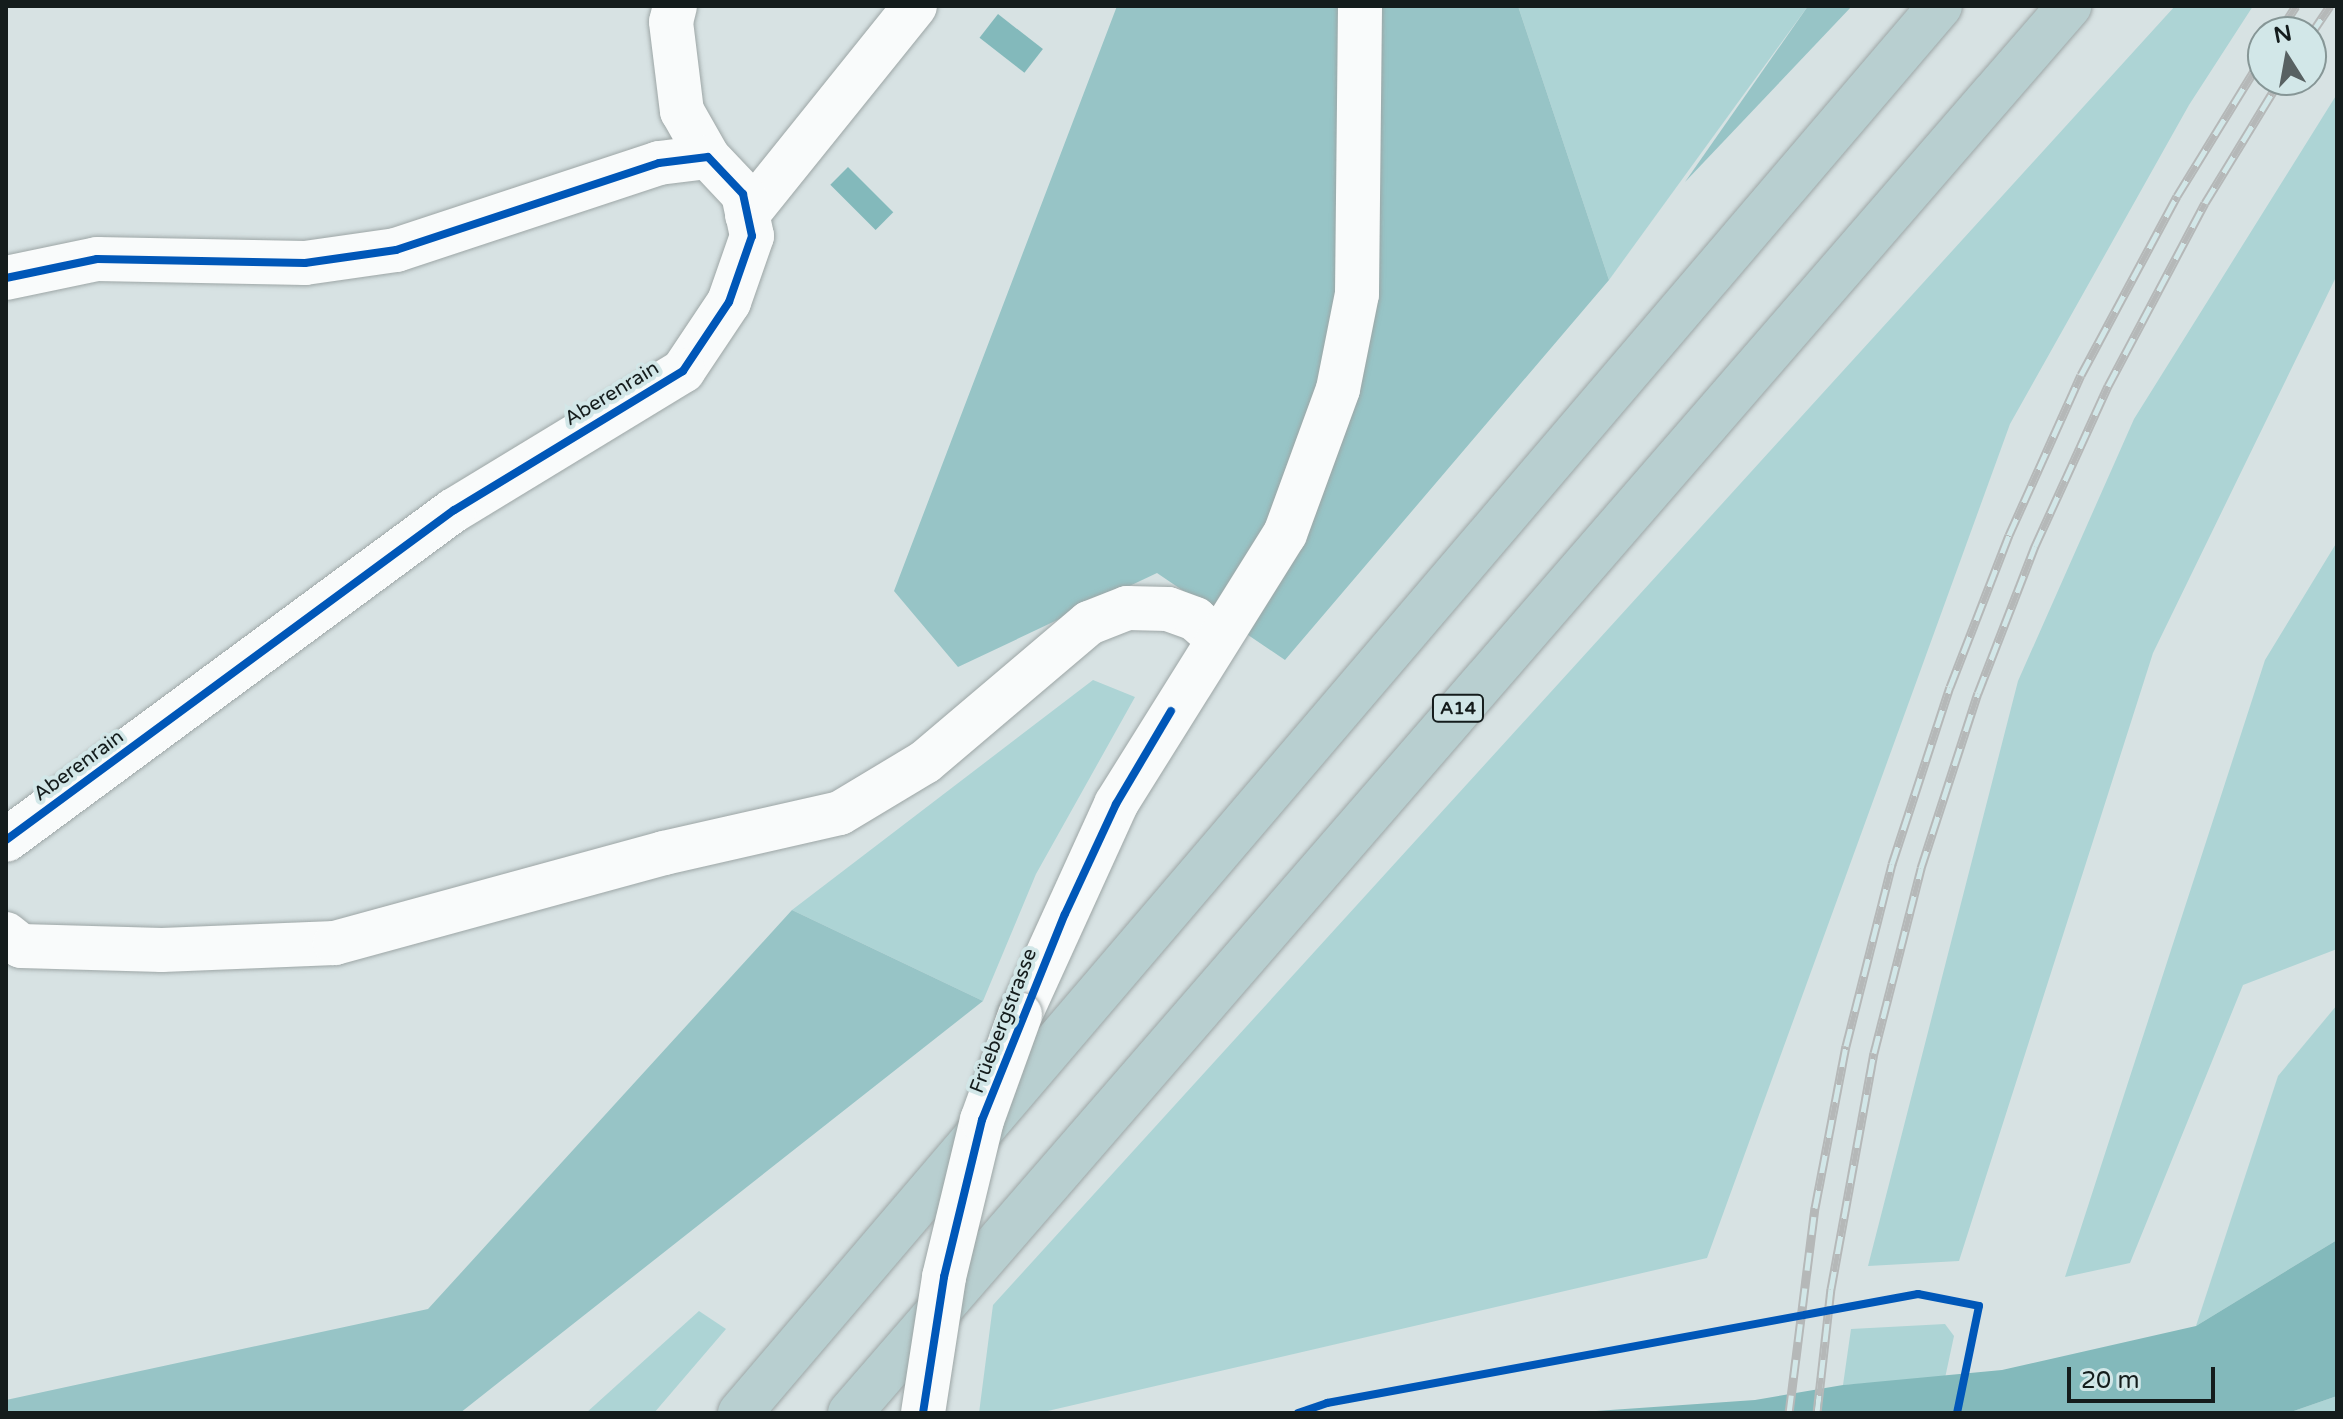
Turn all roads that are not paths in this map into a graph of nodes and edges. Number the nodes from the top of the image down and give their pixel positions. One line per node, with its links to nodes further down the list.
1 (675, 6): 6 (street, Aberenrain)
2 (915, 6): 7 (street)
3 (1360, 6): 9 (street, Früebergstrasse)
4 (1940, 6): 12 (highway)
5 (2069, 6): 13 (highway, A14)
6 (708, 157): 7 (street, Aberenrain); 8 (street)
7 (747, 215): 10 (street, Aberenrain)
8 (6, 278)
9 (1217, 638): 11 (street); 14 (street, Früebergstrasse, bridge)
10 (6, 840)
11 (6, 934)
12 (740, 1413)
13 (850, 1413)
14 (923, 1413)

